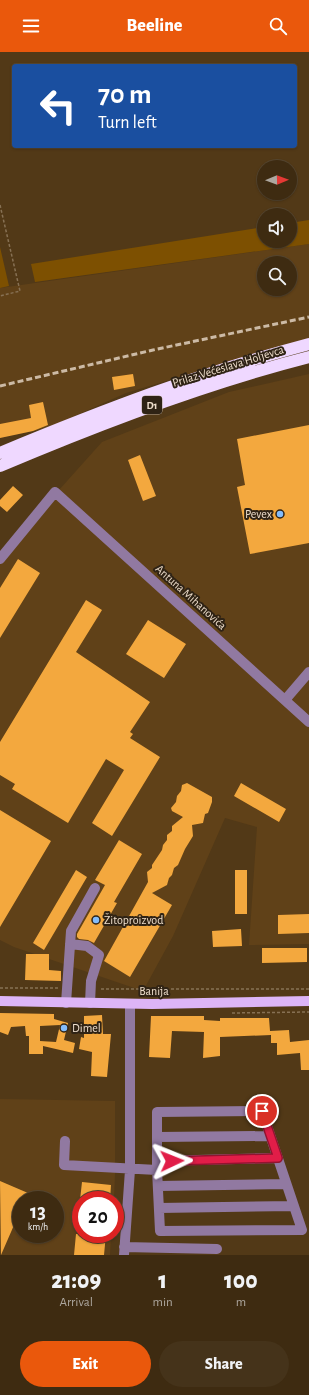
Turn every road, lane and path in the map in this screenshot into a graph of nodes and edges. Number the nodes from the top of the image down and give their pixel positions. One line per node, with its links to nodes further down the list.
1 (0, 205): 2 (path)
2 (0, 296)
3 (309, 344): 5 (highway, Prilaz Većeslava Holjevca / D1)
4 (309, 357): 6 (highway, Prilaz Većeslava Holjevca / D1)
5 (0, 453)
6 (0, 466)
7 (0, 559): 9 (street, Antuna Mihanovića)
8 (309, 672): 9 (street)
9 (285, 700): 10 (street, Antuna Mihanovića)
10 (309, 722)
11 (95, 888): 12 (street)
12 (70, 944): 19 (street); 20 (street)
13 (0, 988): 14 (path)
14 (59, 988)
15 (99, 989): 16 (path)
16 (309, 989)
17 (0, 1001): 19 (main road, Banija)
18 (309, 1002): 21 (main road, Banija)
19 (66, 1003): 20 (main road, Banija)
20 (90, 1003): 21 (main road, Banija)
21 (130, 1004): 27 (street)
22 (270, 1136): 23 (street); 23 (street); 25 (street)
23 (157, 1137): 26 (street)
24 (65, 1141): 27 (street)
25 (278, 1158): 26 (street); 28 (street)
26 (157, 1166): 27 (street); 29 (street)
27 (130, 1170): 33 (street)
28 (286, 1184): 29 (street); 30 (street)
29 (158, 1186): 31 (street)
30 (294, 1206): 31 (street); 31 (street)
31 (159, 1208)
32 (217, 1249): 34 (street)
33 (124, 1251): 34 (street)
34 (200, 1252)

